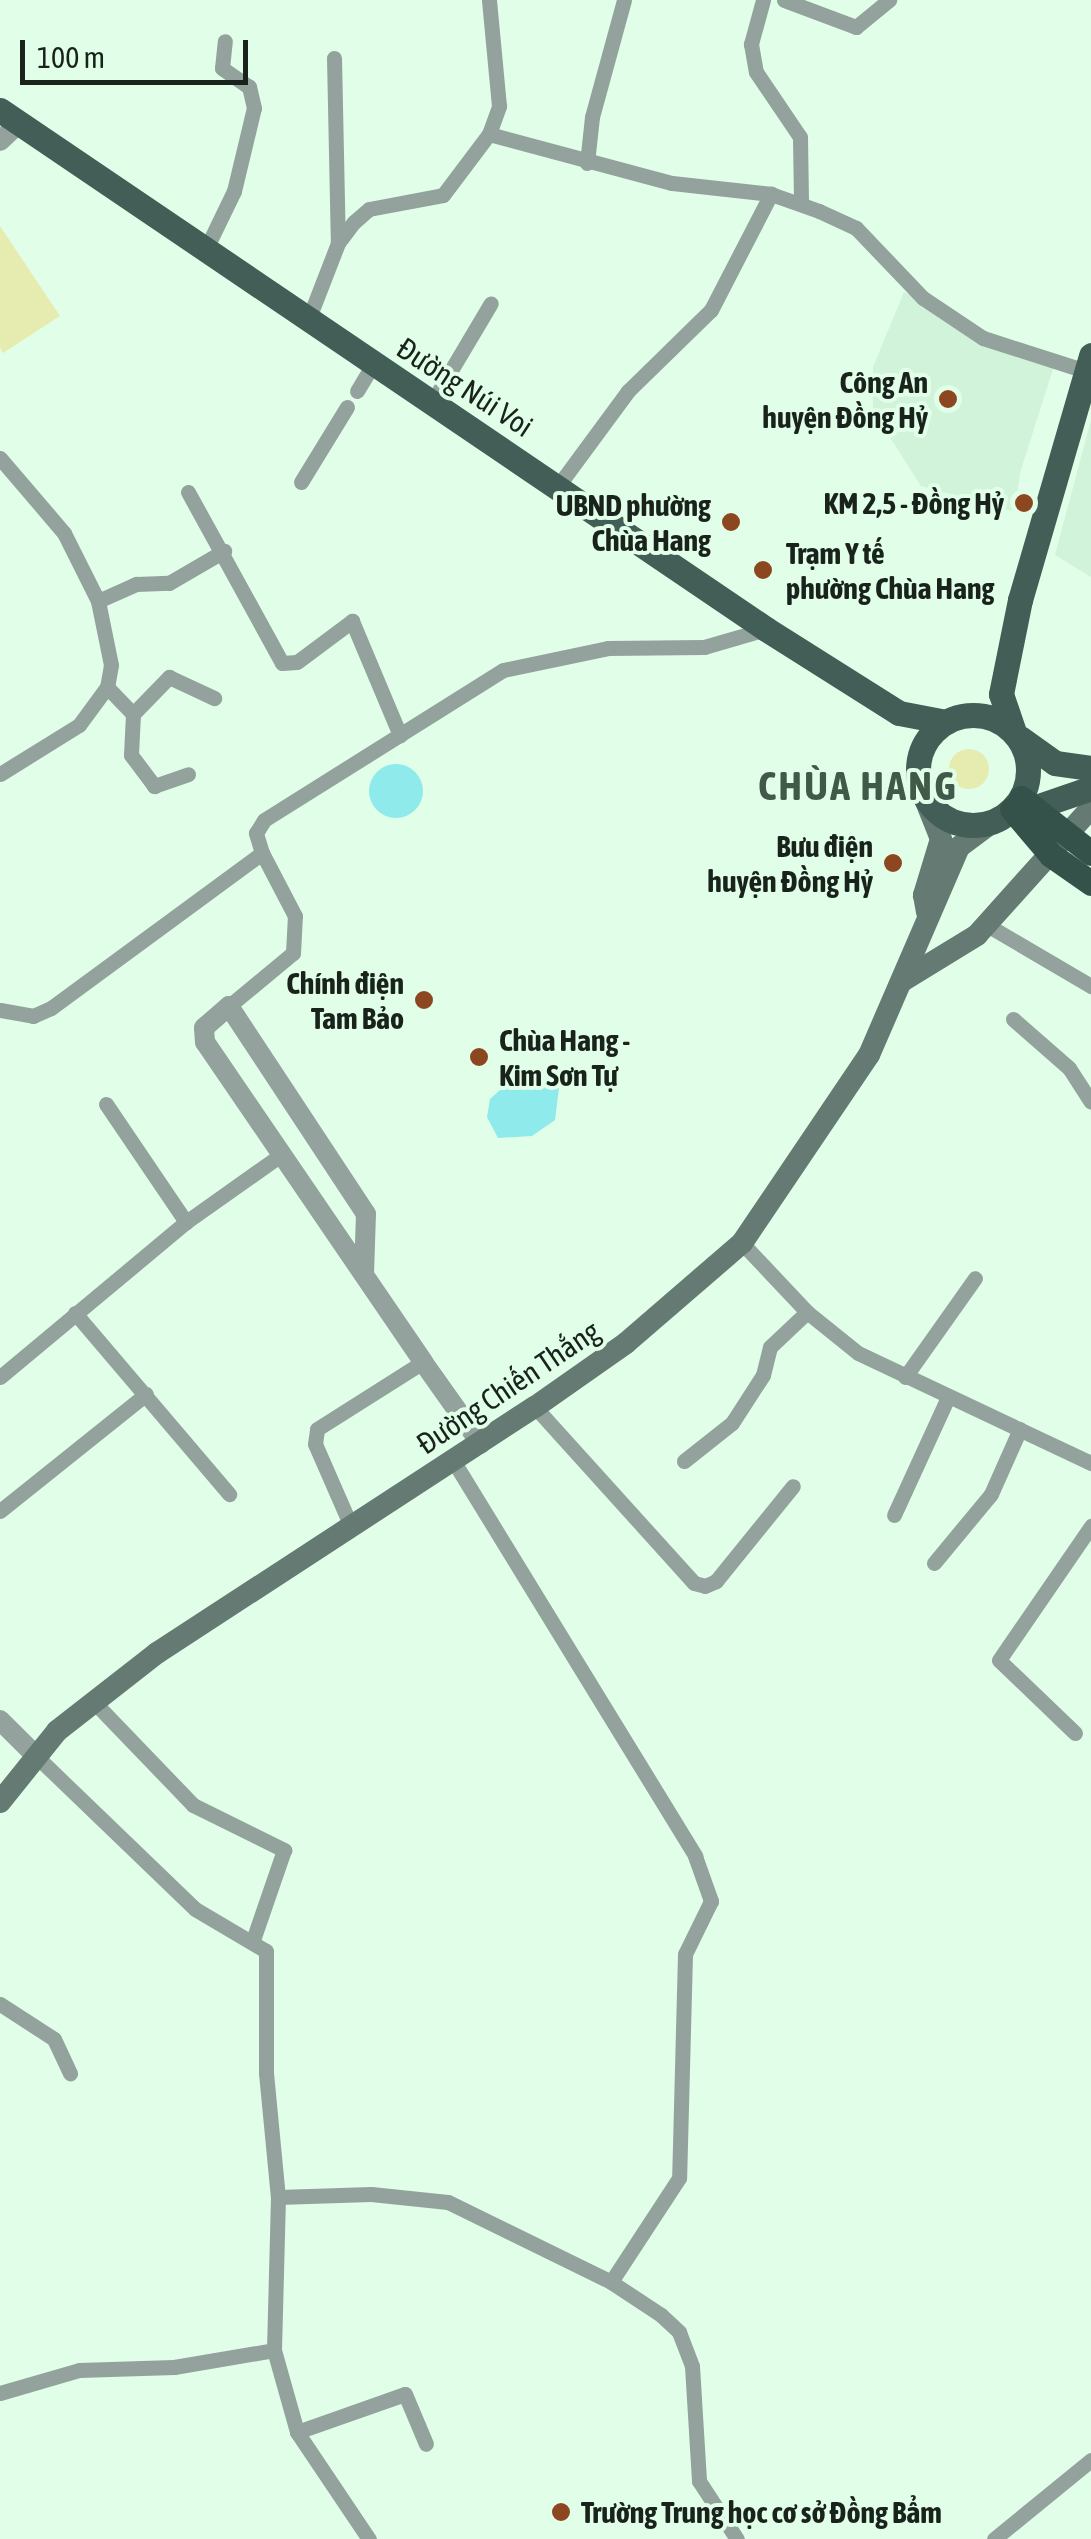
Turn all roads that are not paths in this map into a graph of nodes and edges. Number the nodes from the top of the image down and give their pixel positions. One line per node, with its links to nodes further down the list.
1 (489, 0): 9 (street)
2 (624, 0): 11 (street)
3 (763, 0): 13 (street)
4 (784, 0): 5 (street)
5 (889, 0)
6 (225, 41): 15 (street)
7 (334, 58): 14 (street)
8 (10, 116): 10 (street); 15 (main road, Đường Núi Voi)
9 (489, 134): 11 (street); 14 (street)
10 (0, 141)
11 (587, 162): 12 (street)
12 (771, 194): 13 (street); 25 (street)
13 (801, 204): 18 (street)
14 (338, 243): 17 (street)
15 (204, 253): 17 (main road, Đường Núi Voi)
16 (491, 302): 21 (street)
17 (307, 322): 19 (main road, Đường Núi Voi)
18 (1089, 363): 28 (main road)
19 (372, 366): 20 (street); 21 (main road, Đường Núi Voi)
20 (357, 391)
21 (431, 404): 25 (main road, Đường Núi Voi)
22 (347, 406): 24 (street)
23 (0, 458): 29 (street)
24 (301, 482)
25 (558, 486): 30 (main road, Đường Núi Voi)
26 (188, 492): 27 (street)
27 (224, 551): 29 (street); 37 (street)
28 (1020, 600): 35 (main road); 36 (main road)
29 (98, 601): 31 (street)
30 (766, 629): 33 (main road, Đường Núi Voi); 37 (street)
31 (108, 688): 34 (street); 39 (street)
32 (214, 698): 34 (street)
33 (899, 712): 35 (main road, Đường Núi Voi); 41 (main road)
34 (133, 714): 40 (street)
35 (948, 721): 36 (main road); 41 (main road)
36 (1015, 734): 38 (main road); 43 (main road)
37 (400, 735): 45 (street)
38 (1091, 768)
39 (0, 774)
40 (188, 774)
41 (920, 780): 43 (main road); 48 (main road, Đường Chiến Thắng)
42 (1090, 804): 43 (main road); 44 (main road)
43 (1014, 811): 44 (highway); 48 (main road, Đường Chiến Thắng)
44 (1059, 845): 46 (highway); 47 (highway); 49 (main road)
45 (262, 853): 52 (street); 53 (street)
46 (1091, 854)
47 (1091, 883)
48 (927, 912): 50 (main road, Đường Chiến Thắng)
49 (987, 925): 50 (main road); 51 (street)
50 (902, 981): 59 (main road, Đường Chiến Thắng)
51 (1091, 986)
52 (230, 1006): 57 (street); 60 (street)
53 (0, 1010)
54 (1013, 1019): 55 (street)
55 (1091, 1102)
56 (106, 1104): 58 (street)
57 (282, 1154): 58 (street); 60 (street)
58 (186, 1222): 63 (street)
59 (742, 1243): 62 (street); 69 (main road, Đường Chiến Thắng)
60 (364, 1274): 64 (street)
61 (975, 1278): 66 (street)
62 (807, 1312): 66 (street); 72 (street)
63 (76, 1313): 65 (street); 67 (street)
64 (423, 1362): 71 (street); 79 (street)
65 (0, 1377)
66 (905, 1378): 68 (street)
67 (146, 1394): 76 (street); 77 (street)
68 (948, 1397): 70 (street); 78 (street)
69 (536, 1408): 71 (main road, Đường Chiến Thắng); 75 (street)
70 (1020, 1430): 74 (street); 81 (street)
71 (482, 1444): 73 (main road, Đường Chiến Thắng)
72 (684, 1461)
73 (454, 1462): 79 (main road, Đường Chiến Thắng); 91 (street)
74 (1091, 1463)
75 (793, 1486)
76 (229, 1494)
77 (0, 1511)
78 (894, 1515)
79 (350, 1524): 82 (main road, Đường Chiến Thắng)
80 (1091, 1526): 84 (street)
81 (934, 1563)
82 (94, 1701): 85 (main road, Đường Chiến Thắng); 87 (street)
83 (0, 1720): 85 (street)
84 (1074, 1733)
85 (34, 1754): 86 (main road, Đường Chiến Thắng); 87 (street)
86 (0, 1802)
87 (253, 1940): 90 (street)
88 (0, 2004): 89 (street)
89 (70, 2073)
90 (278, 2197): 91 (street); 92 (street)
91 (611, 2282): 98 (street)
92 (274, 2350): 93 (street); 94 (street)
93 (0, 2393)
94 (297, 2432): 95 (street); 97 (street)
95 (426, 2444)
96 (1091, 2460): 99 (street)
97 (369, 2539)
98 (737, 2539)
99 (994, 2539)

